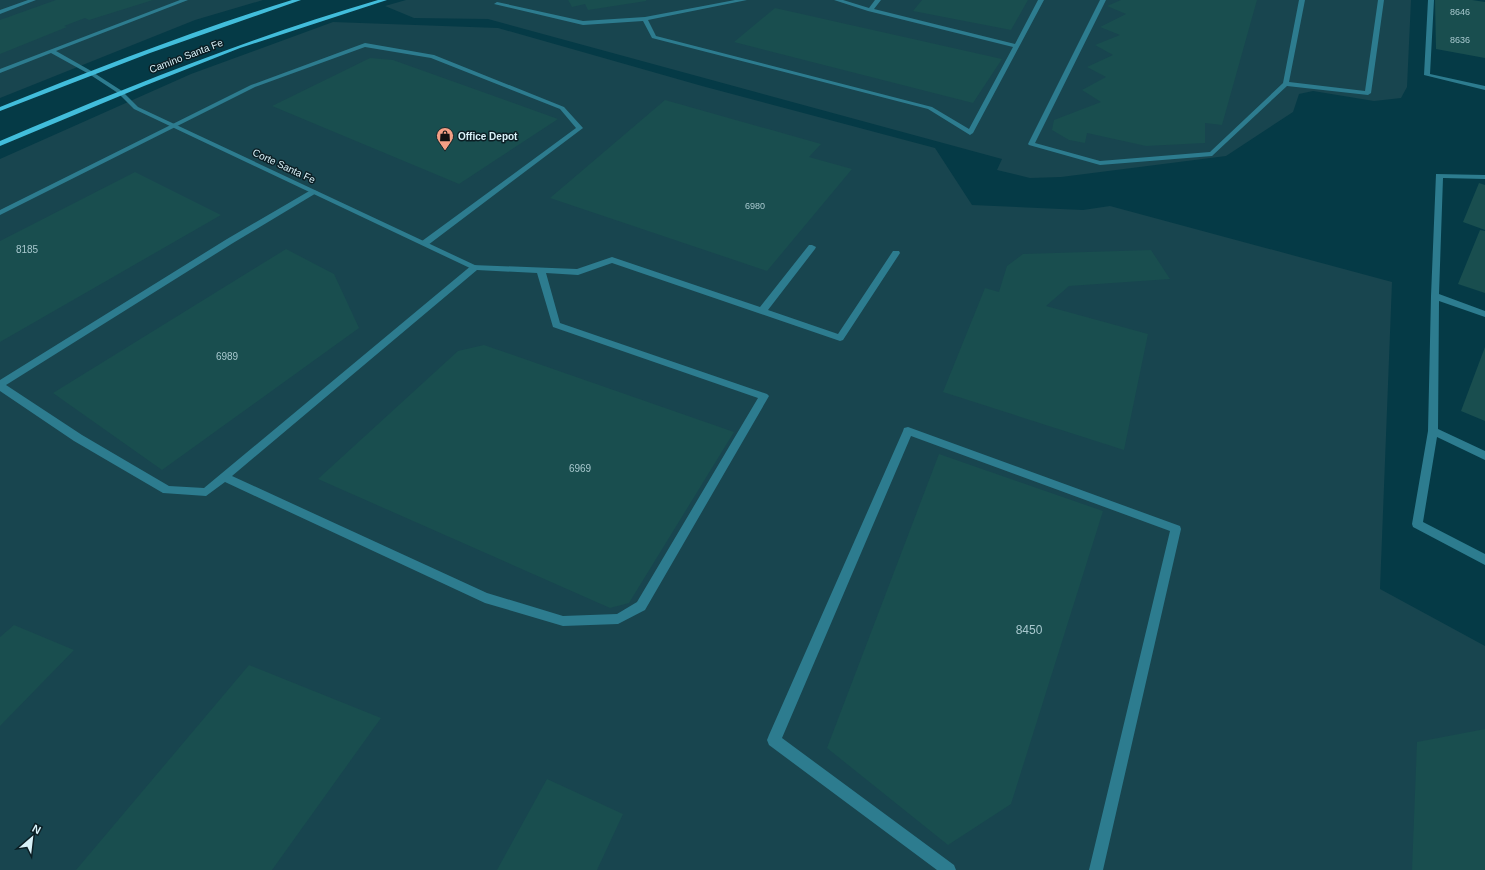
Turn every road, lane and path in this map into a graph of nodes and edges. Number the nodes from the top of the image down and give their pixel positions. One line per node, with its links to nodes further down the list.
1 (34, 0): 16 (street)
2 (185, 0): 19 (street)
3 (298, 0): 21 (main road, Camino Santa Fe)
4 (384, 0): 24 (main road, Camino Santa Fe)
5 (744, 0): 17 (street)
6 (836, 0): 13 (street)
7 (878, 0): 15 (street)
8 (1041, 0): 18 (street)
9 (1104, 0): 22 (street)
10 (1302, 0): 22 (street)
11 (1381, 0): 22 (street)
12 (1431, 0): 23 (street)
13 (847, 2): 15 (street)
14 (497, 4): 17 (street)
15 (870, 10): 18 (street)
16 (0, 12)
17 (645, 19): 18 (street)
18 (1016, 46)
19 (53, 52): 20 (street); 21 (street, Corte Santa Fe)
20 (0, 71)
21 (92, 73): 24 (street, Corte Santa Fe); 25 (main road, Camino Santa Fe)
22 (1286, 84)
23 (1485, 88)
24 (120, 92): 26 (street, Corte Santa Fe); 27 (main road, Camino Santa Fe)
25 (0, 109)
26 (174, 126): 29 (street, Corte Santa Fe); 30 (street); 31 (street)
27 (0, 144)
28 (1485, 177): 36 (street)
29 (314, 192): 31 (street, Corte Santa Fe); 39 (street)
30 (0, 213)
31 (425, 243): 34 (street, Corte Santa Fe)
32 (812, 247): 37 (street)
33 (896, 253): 37 (street)
34 (475, 267): 35 (street); 42 (street)
35 (541, 271): 37 (street); 42 (street)
36 (1435, 296): 38 (street); 40 (street)
37 (762, 311)
38 (1485, 314)
39 (0, 385): 42 (street)
40 (1433, 431): 41 (street); 43 (street)
41 (1485, 456)
42 (224, 477)
43 (1485, 560)
44 (949, 870): 45 (street)
45 (1096, 870)

